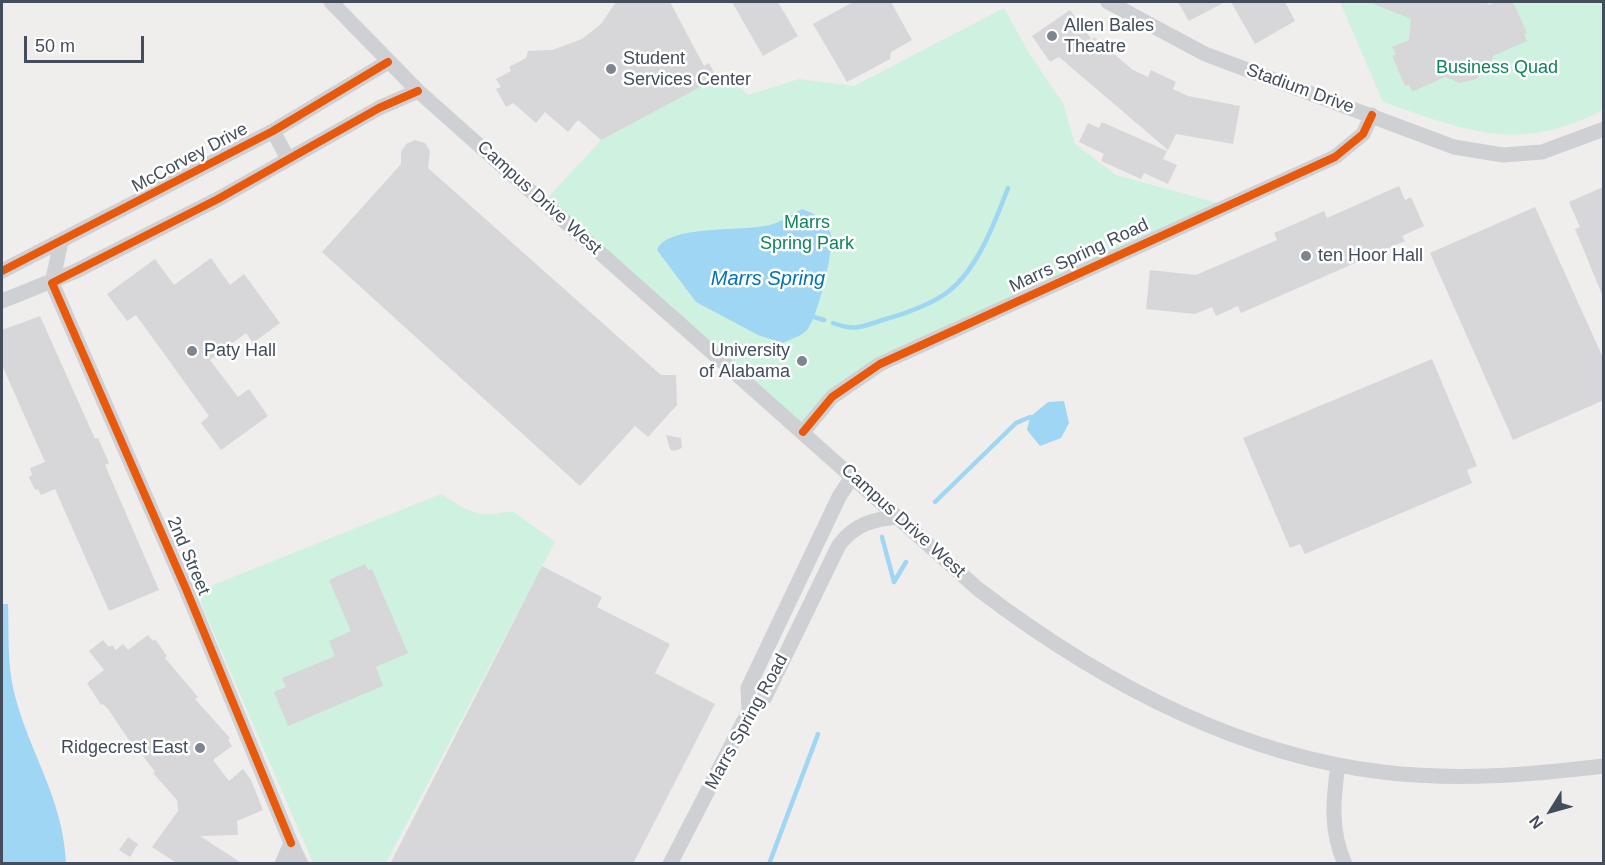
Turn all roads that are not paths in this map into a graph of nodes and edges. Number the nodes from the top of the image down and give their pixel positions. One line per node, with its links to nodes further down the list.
1 (331, 2): 3 (street, Campus Drive West)
2 (1108, 2): 5 (street, Stadium Drive)
3 (388, 62): 4 (street, Campus Drive West); 7 (street, McCorvey Drive)
4 (418, 91): 8 (street); 13 (street, Campus Drive West)
5 (1372, 115): 6 (street, Stadium Drive); 13 (street, Marrs Spring Road)
6 (1604, 129)
7 (273, 131): 8 (street); 9 (street, McCorvey Drive)
8 (288, 159): 11 (street)
9 (61, 242): 10 (street, McCorvey Drive); 11 (street)
10 (2, 271)
11 (52, 283): 12 (street); 19 (street, 2nd Street)
12 (2, 301)
13 (803, 432): 14 (street, Campus Drive West)
14 (853, 475): 15 (street, Campus Drive West); 16 (street)
15 (899, 517): 16 (street, Marrs Spring Road); 17 (street, Campus Drive West)
16 (749, 711): 22 (street, Marrs Spring Road)
17 (1338, 765): 18 (street, Campus Drive West); 23 (street)
18 (1604, 766)
19 (291, 843): 20 (street); 21 (street, 2nd Street)
20 (282, 864)
21 (301, 864)
22 (670, 864)
23 (1345, 864)

